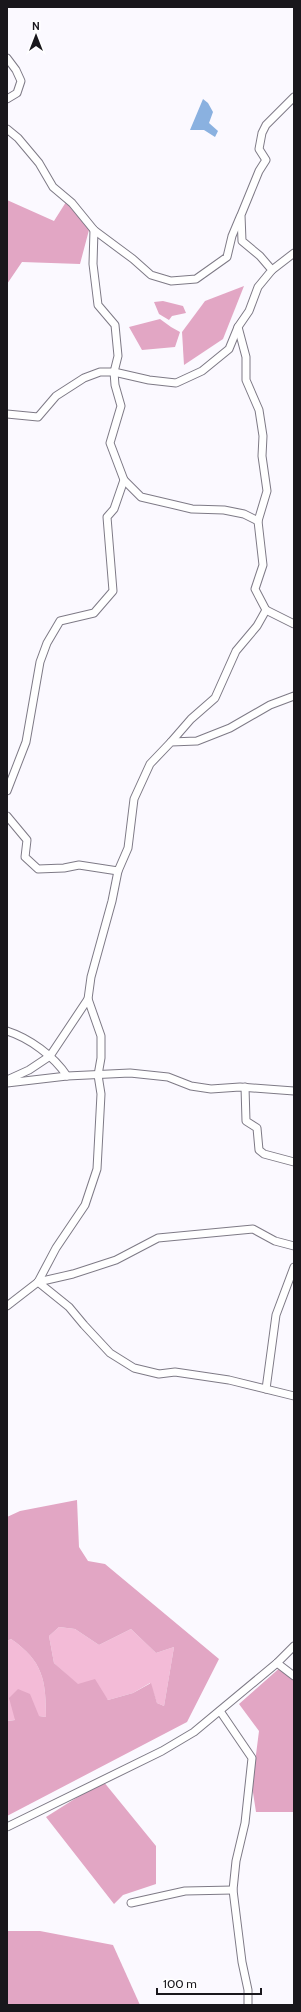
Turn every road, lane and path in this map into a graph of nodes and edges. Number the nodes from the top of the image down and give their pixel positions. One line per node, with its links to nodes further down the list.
1 (7, 58): 3 (street)
2 (294, 96): 5 (street)
3 (7, 99)
4 (7, 129): 6 (street)
5 (241, 215): 6 (street); 8 (street)
6 (94, 230): 10 (street)
7 (294, 253): 8 (street)
8 (272, 270): 9 (street)
9 (238, 327): 10 (street); 13 (street)
10 (114, 372): 11 (street); 12 (street)
11 (7, 414)
12 (124, 480): 13 (street); 18 (street)
13 (258, 521): 14 (street)
14 (266, 610): 15 (street); 17 (street)
15 (294, 624)
16 (294, 696): 17 (street)
17 (171, 742): 20 (street)
18 (7, 791)
19 (7, 816): 20 (street)
20 (118, 871): 21 (street)
21 (88, 999): 23 (street); 24 (street)
22 (7, 1031): 23 (street)
23 (50, 1056): 25 (street); 26 (street)
24 (98, 1075): 25 (street); 28 (street); 33 (street)
25 (67, 1076): 27 (street)
26 (7, 1080)
27 (7, 1083)
28 (245, 1087): 29 (street); 30 (street)
29 (294, 1091)
30 (294, 1162)
31 (294, 1246): 33 (street)
32 (294, 1267): 35 (street)
33 (38, 1282): 34 (street); 35 (street)
34 (7, 1306)
35 (266, 1389): 36 (street)
36 (294, 1396)
37 (294, 1646): 38 (street)
38 (277, 1663): 39 (street); 40 (street)
39 (294, 1676)
40 (220, 1711): 41 (street); 42 (street)
41 (7, 1827)
42 (233, 1890): 43 (street); 44 (street)
43 (131, 1903)
44 (248, 2005)

